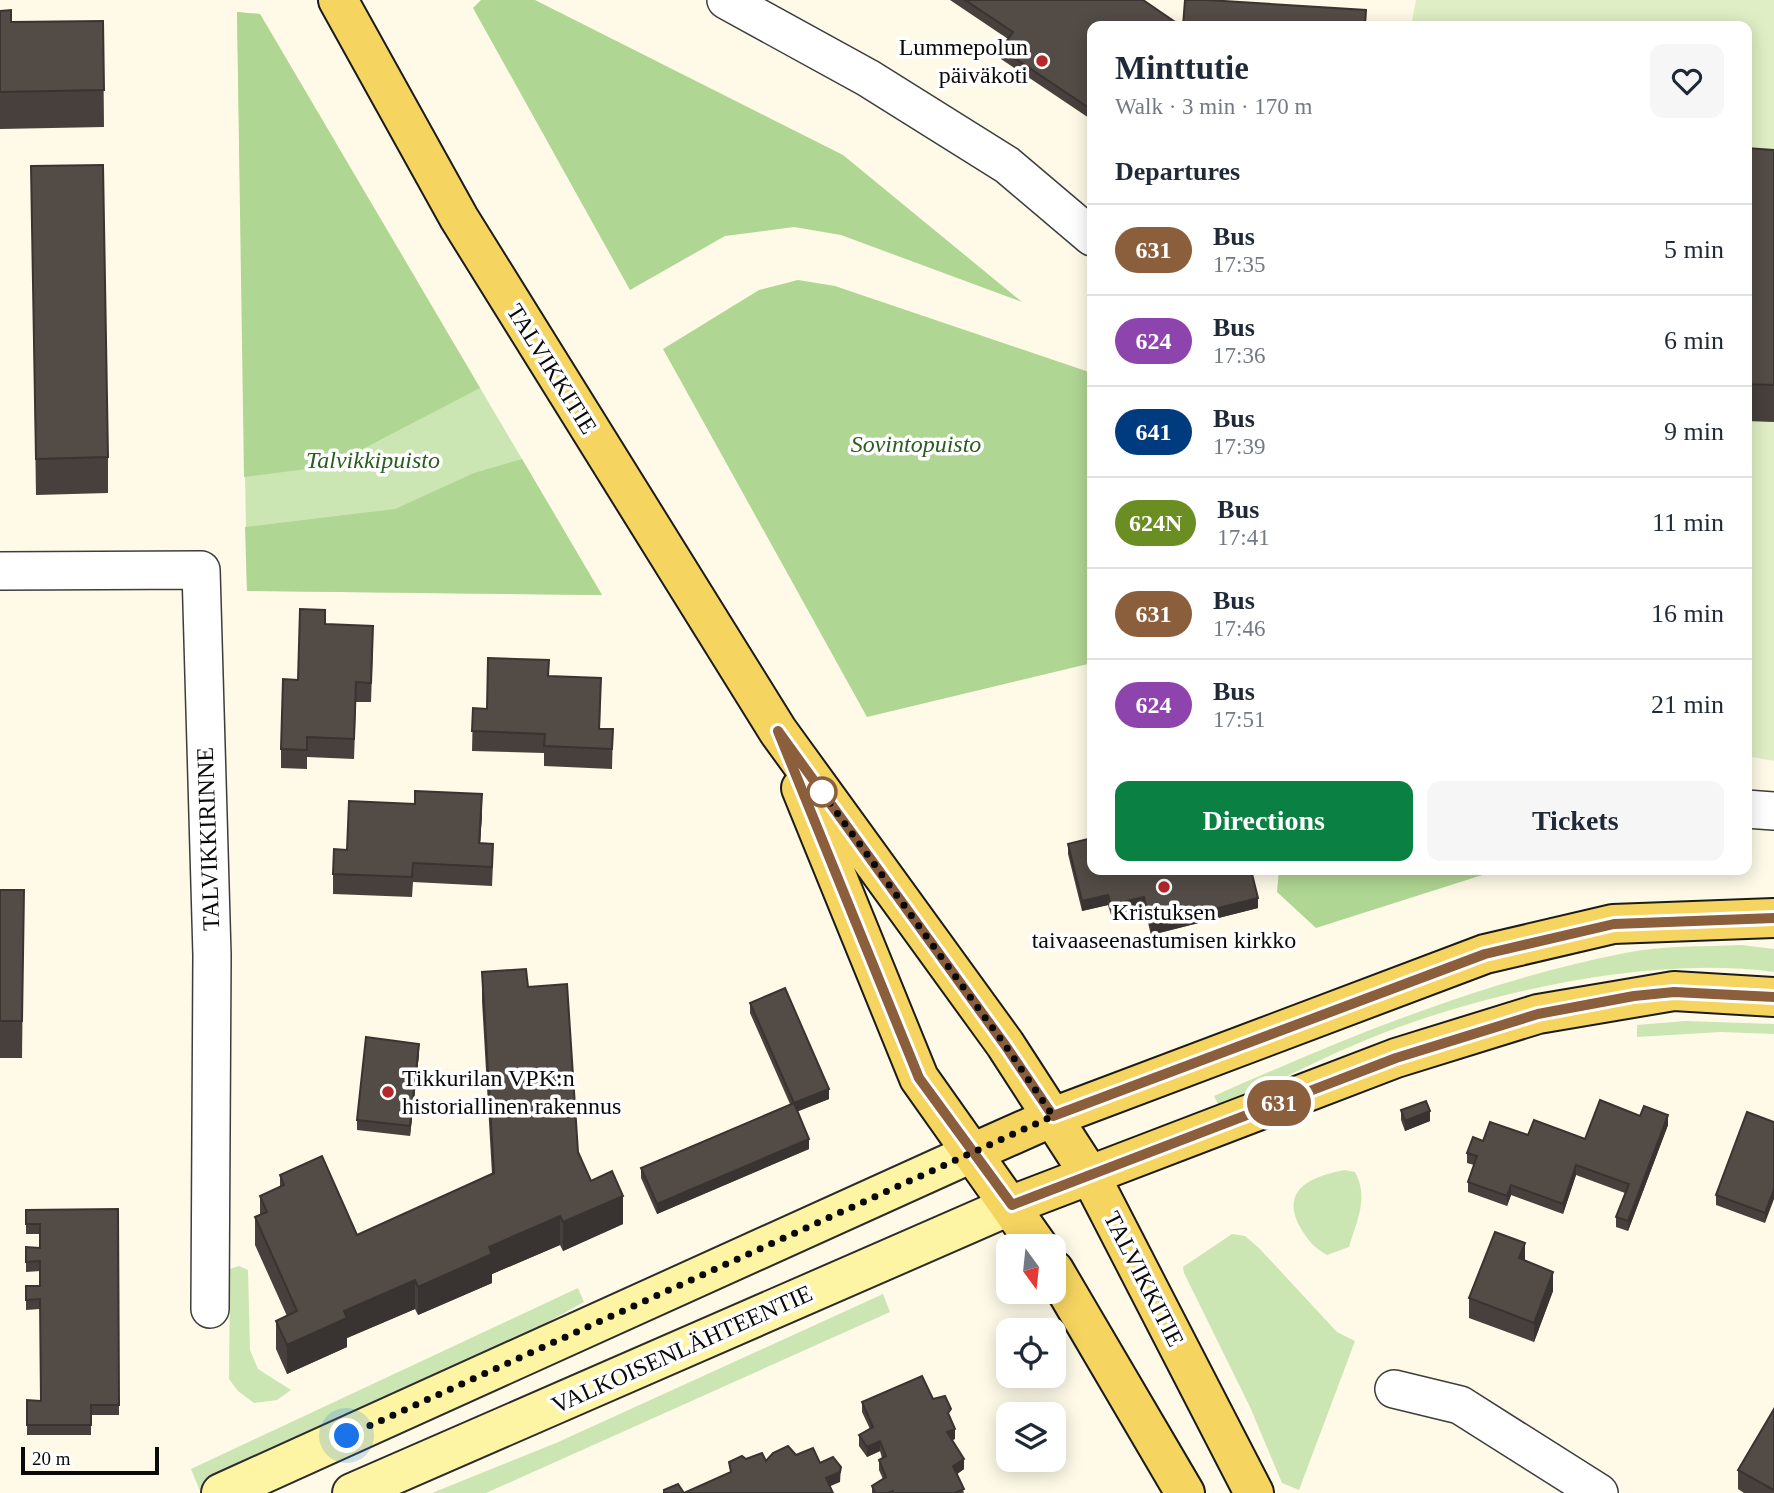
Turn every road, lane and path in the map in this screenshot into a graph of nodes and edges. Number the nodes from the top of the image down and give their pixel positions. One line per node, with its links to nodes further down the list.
1 (338, 0): 5 (main road, TALVIKKITIE)
2 (726, 0): 3 (street)
3 (1087, 233)
4 (0, 571): 16 (street, TALVIKKIRINNE)
5 (778, 731): 10 (main road, TALVIKKITIE); 11 (main road, TALVIKKITIE)
6 (1752, 809): 7 (street)
7 (1774, 811)
8 (1774, 918): 10 (main road)
9 (1774, 997): 12 (main road)
10 (1053, 1116): 11 (main road); 12 (main road, TALVIKKITIE)
11 (972, 1153): 13 (main road, TALVIKKITIE); 18 (main road)
12 (1091, 1177): 13 (main road); 21 (main road, TALVIKKITIE)
13 (1012, 1205): 14 (main road, TALVIKKITIE); 19 (main road, VALKOISENLÄHTEENTIE)
14 (1030, 1234)
15 (1066, 1290): 20 (main road)
16 (210, 1309)
17 (1394, 1389): 22 (street)
18 (221, 1493)
19 (352, 1493)
20 (1185, 1493)
21 (1254, 1493)
22 (1599, 1493)

